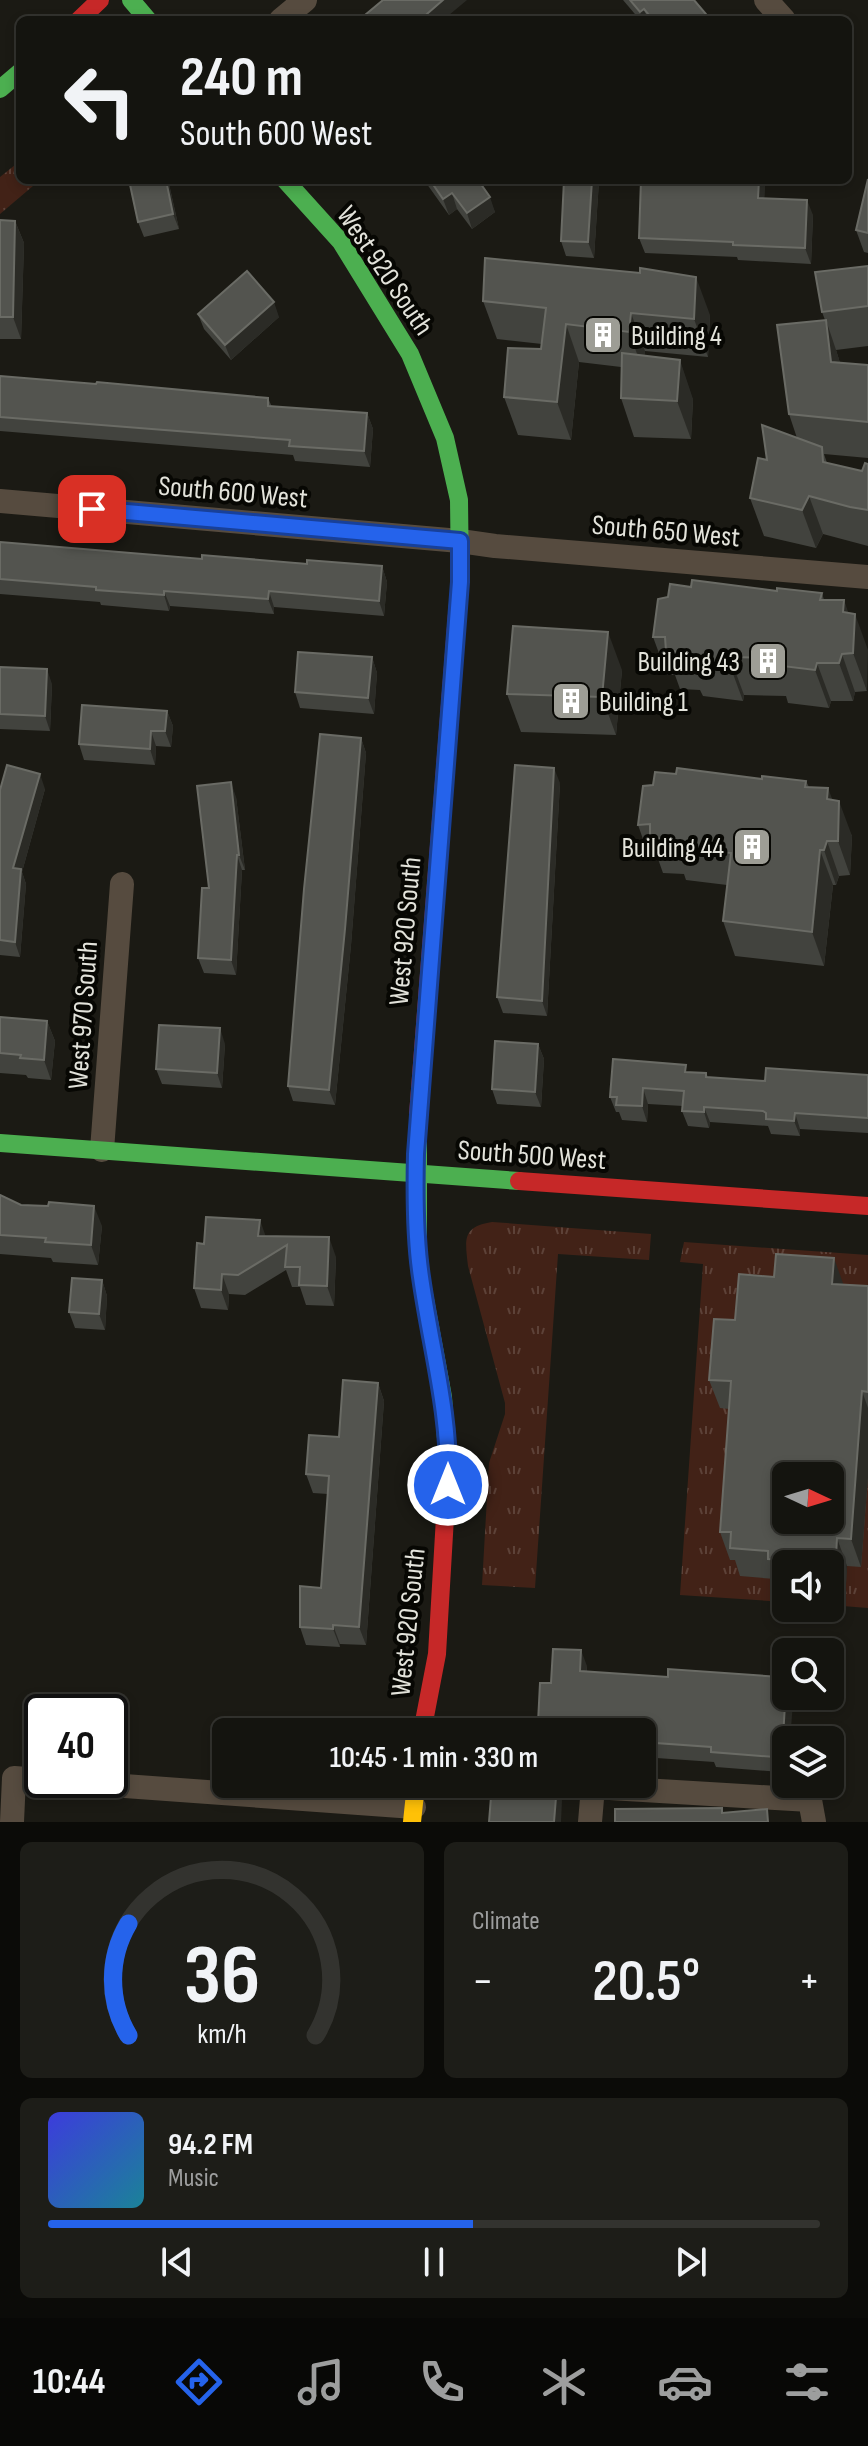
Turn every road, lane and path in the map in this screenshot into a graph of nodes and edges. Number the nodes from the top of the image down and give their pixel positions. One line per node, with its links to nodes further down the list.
1 (100, 0): 5 (main road)
2 (131, 0): 6 (main road)
3 (305, 0): 7 (street)
4 (766, 0): 8 (street)
5 (83, 16)
6 (145, 16)
7 (286, 16)
8 (780, 16)
9 (16, 75): 10 (main road)
10 (0, 89)
11 (289, 184): 13 (main road, West 920 South)
12 (0, 501): 13 (street, South 600 West)
13 (460, 541): 14 (street, South 650 West); 18 (main road, West 920 South)
14 (868, 577)
15 (122, 884): 17 (street, West 970 South)
16 (0, 1143): 17 (main road, South 500 West)
17 (102, 1150): 18 (main road, South 500 West)
18 (416, 1174): 19 (main road, South 500 West); 20 (main road, West 920 South)
19 (868, 1206)
20 (425, 1718)
21 (414, 1804): 22 (street)
22 (12, 1822)
23 (590, 1822): 24 (street)
24 (814, 1822)

